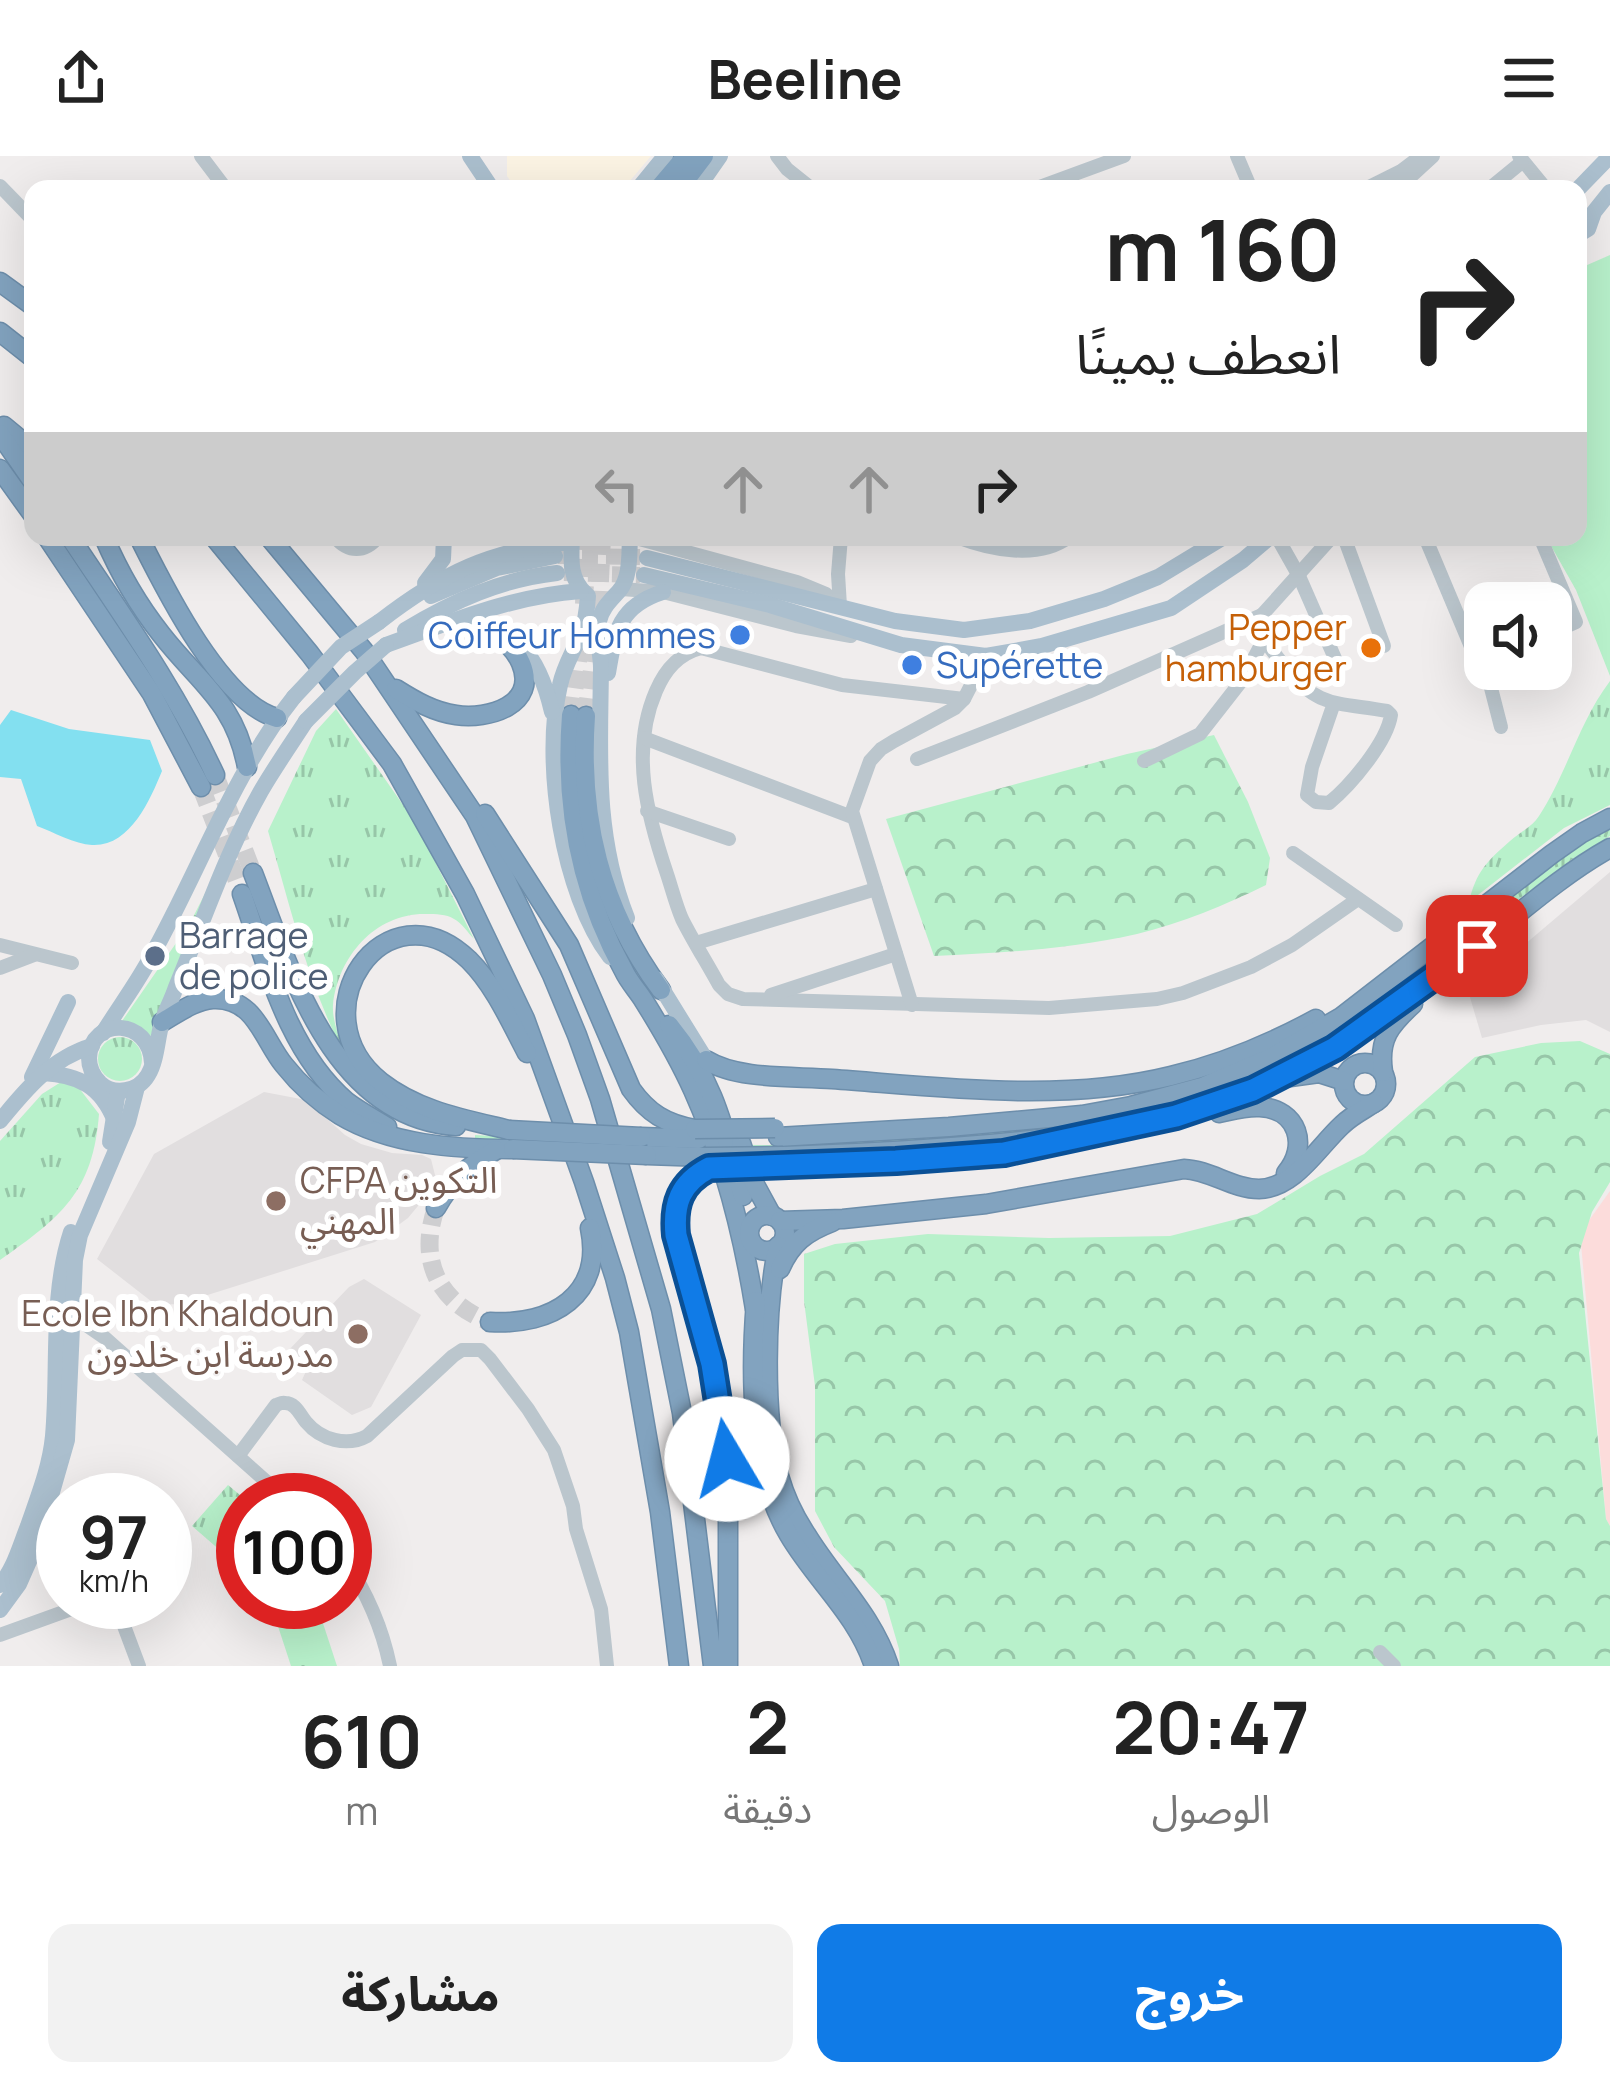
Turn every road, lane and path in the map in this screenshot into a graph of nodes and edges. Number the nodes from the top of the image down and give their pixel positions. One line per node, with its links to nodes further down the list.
1 (201, 156): 11 (street)
2 (665, 156): 12 (main road)
3 (686, 156): 13 (highway)
4 (704, 156): 14 (highway)
5 (777, 156): 15 (street)
6 (1124, 156): 16 (street)
7 (1421, 156): 17 (street)
8 (1433, 156): 18 (street)
9 (1610, 156): 20 (main road)
10 (1520, 159): 19 (street)
11 (219, 180)
12 (645, 180)
13 (666, 180)
14 (686, 180)
15 (800, 180)
16 (1059, 180)
17 (1384, 180)
18 (1407, 180)
19 (1498, 180)
20 (1587, 182)
21 (0, 186): 24 (street)
22 (1610, 192): 25 (main road)
23 (1587, 198): 25 (main road)
24 (24, 211)
25 (1594, 212): 26 (main road)
26 (1587, 230)
27 (0, 332): 28 (highway)
28 (24, 352)
29 (0, 422): 31 (highway)
30 (0, 434): 33 (highway)
31 (24, 442)
32 (0, 469): 34 (highway)
33 (24, 469)
34 (24, 502)
35 (53, 546): 36 (highway)
36 (76, 546)
37 (109, 546): 85 (highway)
38 (144, 546): 79 (highway)
39 (221, 546): 118 (highway)
40 (277, 546): 74 (highway)
41 (444, 546): 58 (main road)
42 (537, 546): 58 (main road)
43 (572, 546): 60 (main road)
44 (630, 546): 61 (main road)
45 (664, 546): 62 (street)
46 (841, 546): 62 (street)
47 (991, 546): 48 (street)
48 (1055, 546)
49 (1210, 546): 62 (main road)
50 (1262, 546): 72 (main road)
51 (1280, 546): 56 (street)
52 (1324, 546): 56 (street)
53 (1347, 546): 71 (street)
54 (1430, 546): 65 (street)
55 (1544, 546): 57 (street)
56 (1299, 576): 63 (street); 73 (street)
57 (1559, 582)
58 (419, 590): 64 (main road)
59 (663, 592): 61 (street); 70 (street); 78 (main road)
60 (585, 594): 61 (main road); 66 (main road); 78 (main road)
61 (615, 594): 78 (main road)
62 (840, 606): 70 (main road)
63 (1262, 615): 68 (street); 83 (street)
64 (379, 622): 69 (main road); 79 (main road, bridge)
65 (1464, 622)
66 (440, 626): 67 (main road); 69 (main road)
67 (490, 628): 74 (highway); 78 (main road)
68 (1263, 641): 77 (street); 84 (street)
69 (386, 645): 109 (main road, bridge)
70 (901, 646): 72 (main road)
71 (1384, 646)
72 (986, 656): 76 (street)
73 (1337, 663)
74 (388, 684): 82 (highway)
75 (1492, 690): 80 (street)
76 (964, 698): 81 (street); 87 (street)
77 (1334, 703): 77 (street)
78 (578, 716): 105 (highway); 105 (highway)
79 (277, 718): 85 (main road)
80 (1502, 727)
81 (644, 738): 86 (street); 87 (street)
82 (434, 753): 127 (highway); 152 (highway)
83 (917, 759)
84 (1144, 761)
85 (247, 766): 110 (main road)
86 (647, 812): 89 (street); 97 (street)
87 (852, 817): 93 (street)
88 (1610, 818): 102 (highway)
89 (729, 839)
90 (1610, 848): 99 (highway)
91 (1293, 853): 95 (street)
92 (253, 873): 124 (highway)
93 (876, 889): 97 (street); 100 (street)
94 (242, 894): 125 (highway)
95 (1358, 899): 96 (street); 108 (street)
96 (1396, 925)
97 (696, 943): 106 (street)
98 (0, 945): 101 (street)
99 (1477, 946): 113 (highway); 115 (highway)
100 (896, 954): 106 (street); 108 (street)
101 (34, 955): 103 (street); 104 (street)
102 (1413, 961): 111 (highway); 126 (highway)
103 (73, 963)
104 (0, 968)
105 (651, 993): 111 (main road); 134 (highway); 136 (highway)
106 (760, 998): 108 (street)
107 (68, 1002): 119 (main road)
108 (912, 1005)
109 (163, 1022): 112 (main road); 125 (highway)
110 (98, 1039): 112 (main road); 114 (main road); 117 (main road)
111 (706, 1060): 132 (highway)
112 (152, 1063): 117 (main road)
113 (1383, 1072): 116 (highway); 120 (highway)
114 (44, 1073): 119 (main road); 122 (main road)
115 (1273, 1081): 116 (highway); 123 (highway)
116 (1345, 1086): 120 (highway); 128 (highway)
117 (127, 1089): 122 (main road); 137 (main road)
118 (554, 1094): 124 (highway); 129 (highway)
119 (19, 1098): 121 (main road)
120 (1374, 1103): 128 (highway)
121 (0, 1120)
122 (115, 1121): 141 (main road)
123 (1138, 1125): 126 (highway); 130 (highway)
124 (506, 1143): 125 (highway); 127 (highway, bridge); 131 (highway)
125 (436, 1144)
126 (781, 1147): 127 (highway, bridge); 127 (highway, bridge)
127 (702, 1148): 153 (highway)
128 (1308, 1160): 130 (highway)
129 (584, 1182): 138 (highway); 151 (highway)
130 (1260, 1189): 133 (highway)
131 (436, 1208)
132 (776, 1219): 133 (highway); 134 (highway); 135 (highway)
133 (843, 1219): 135 (highway)
134 (752, 1235): 135 (highway); 136 (highway)
135 (786, 1242): 136 (highway)
136 (762, 1310): 154 (highway); 155 (highway)
137 (73, 1316): 139 (street); 142 (main road)
138 (490, 1322)
139 (238, 1456): 140 (street); 150 (street)
140 (257, 1473)
141 (0, 1585)
142 (0, 1610)
143 (372, 1610): 149 (street)
144 (36, 1621): 146 (street)
145 (125, 1629): 148 (street)
146 (0, 1634)
147 (1380, 1652): 156 (street)
148 (139, 1666)
149 (389, 1666)
150 (607, 1666)
151 (675, 1666)
152 (713, 1666)
153 (728, 1666)
154 (874, 1666)
155 (890, 1666)
156 (1394, 1666)

